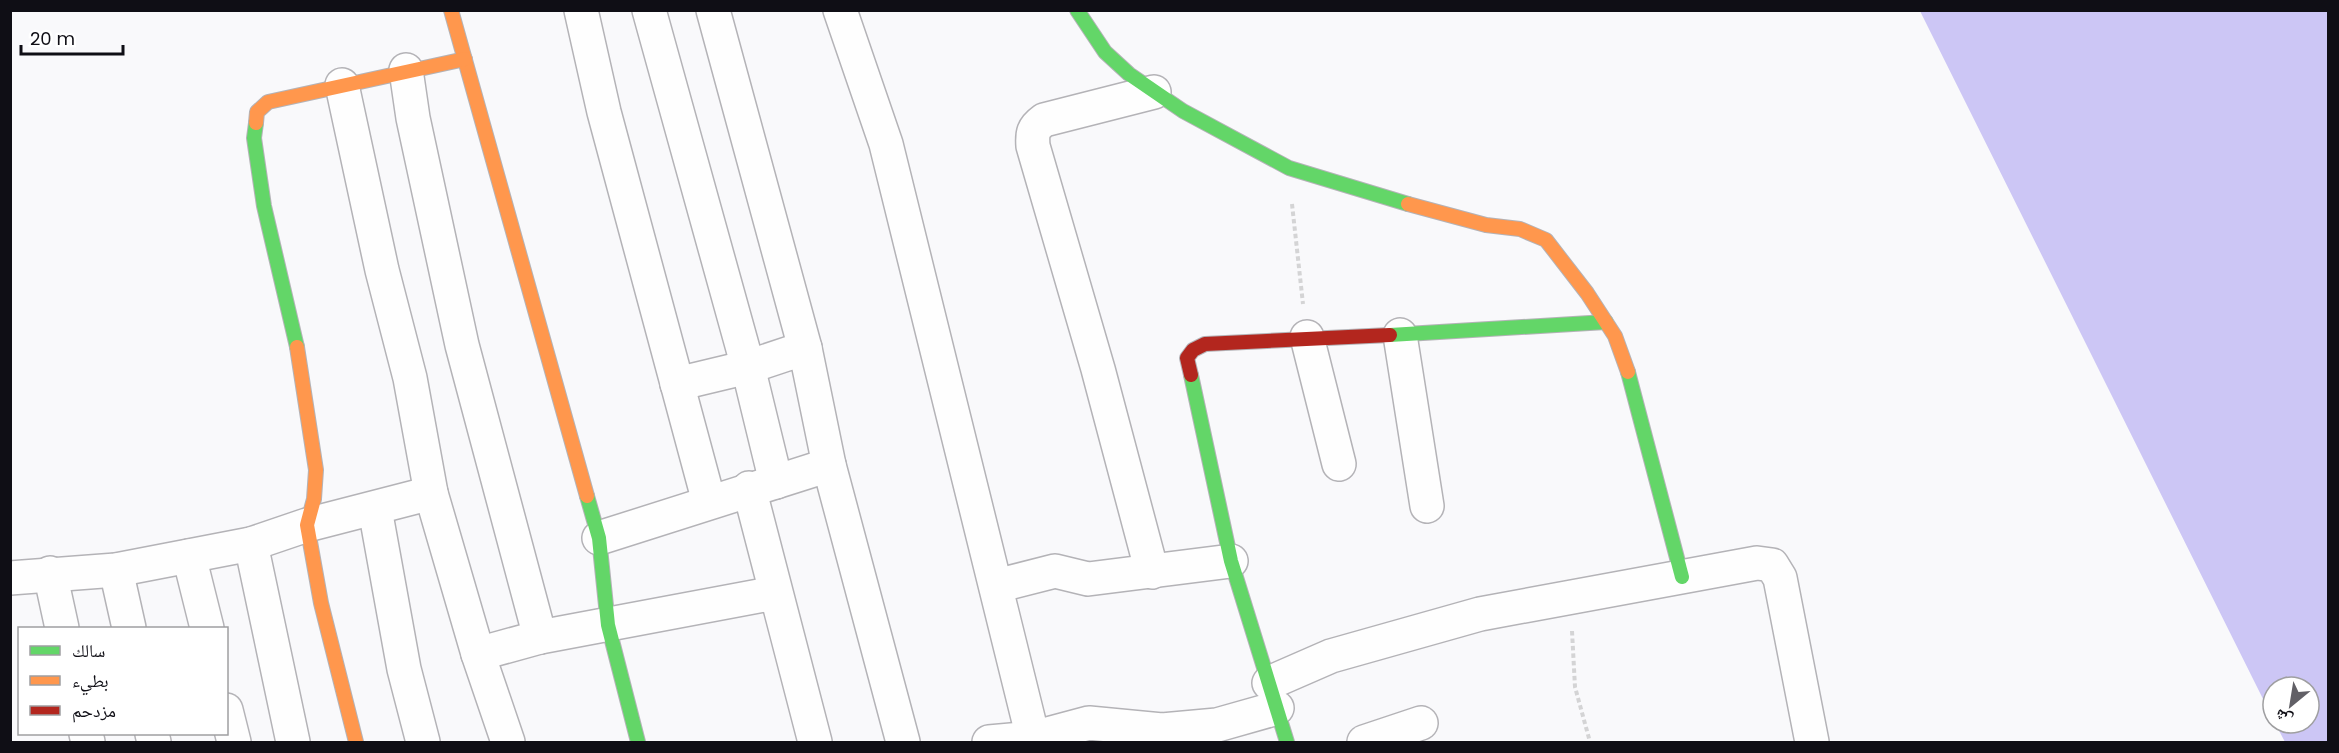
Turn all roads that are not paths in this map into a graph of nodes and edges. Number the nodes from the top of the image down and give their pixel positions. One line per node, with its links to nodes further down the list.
1 (451, 10): 7 (street)
2 (581, 10): 16 (street)
3 (649, 10): 15 (street)
4 (713, 10): 14 (street)
5 (840, 10): 34 (street)
6 (1077, 10): 10 (street)
7 (465, 59): 8 (street); 25 (street)
8 (406, 70): 9 (street); 40 (street)
9 (342, 85): 20 (street); 24 (street)
10 (1154, 92): 11 (street); 30 (street)
11 (1605, 322): 12 (street); 32 (street)
12 (1400, 335): 13 (street); 22 (street)
13 (1307, 337): 17 (street); 28 (street)
14 (805, 348): 15 (street); 18 (street)
15 (748, 366): 16 (street); 19 (street)
16 (677, 384): 21 (street)
17 (1339, 464)
18 (829, 465): 19 (street); 53 (street)
19 (762, 485): 21 (street); 35 (street)
20 (431, 492): 23 (street); 41 (street)
21 (709, 502): 25 (street)
22 (1427, 506)
23 (375, 509): 24 (street); 49 (street)
24 (307, 525): 26 (street); 48 (street)
25 (599, 538): 36 (street)
26 (251, 544): 27 (street); 47 (street)
27 (189, 556): 29 (street); 39 (street)
28 (1231, 561): 30 (street); 42 (street)
29 (116, 570): 31 (street); 38 (street)
30 (1152, 572): 34 (street)
31 (50, 573): 33 (street); 37 (street)
32 (1682, 577): 42 (street); 57 (street)
33 (10, 578)
34 (996, 586): 45 (street)
35 (775, 593): 36 (street); 52 (street)
36 (608, 625): 40 (street); 51 (street)
37 (62, 627)
38 (129, 627)
39 (207, 627)
40 (540, 637): 41 (street)
41 (478, 654): 50 (street)
42 (1273, 696): 45 (street); 55 (street)
43 (228, 718): 46 (street)
44 (1421, 723): 56 (street)
45 (1033, 738): 54 (street)
46 (234, 742)
47 (293, 742)
48 (356, 742)
49 (423, 742)
50 (508, 742)
51 (639, 742)
52 (815, 742)
53 (903, 742)
54 (989, 742)
55 (1287, 742)
56 (1364, 742)
57 (1812, 742)

